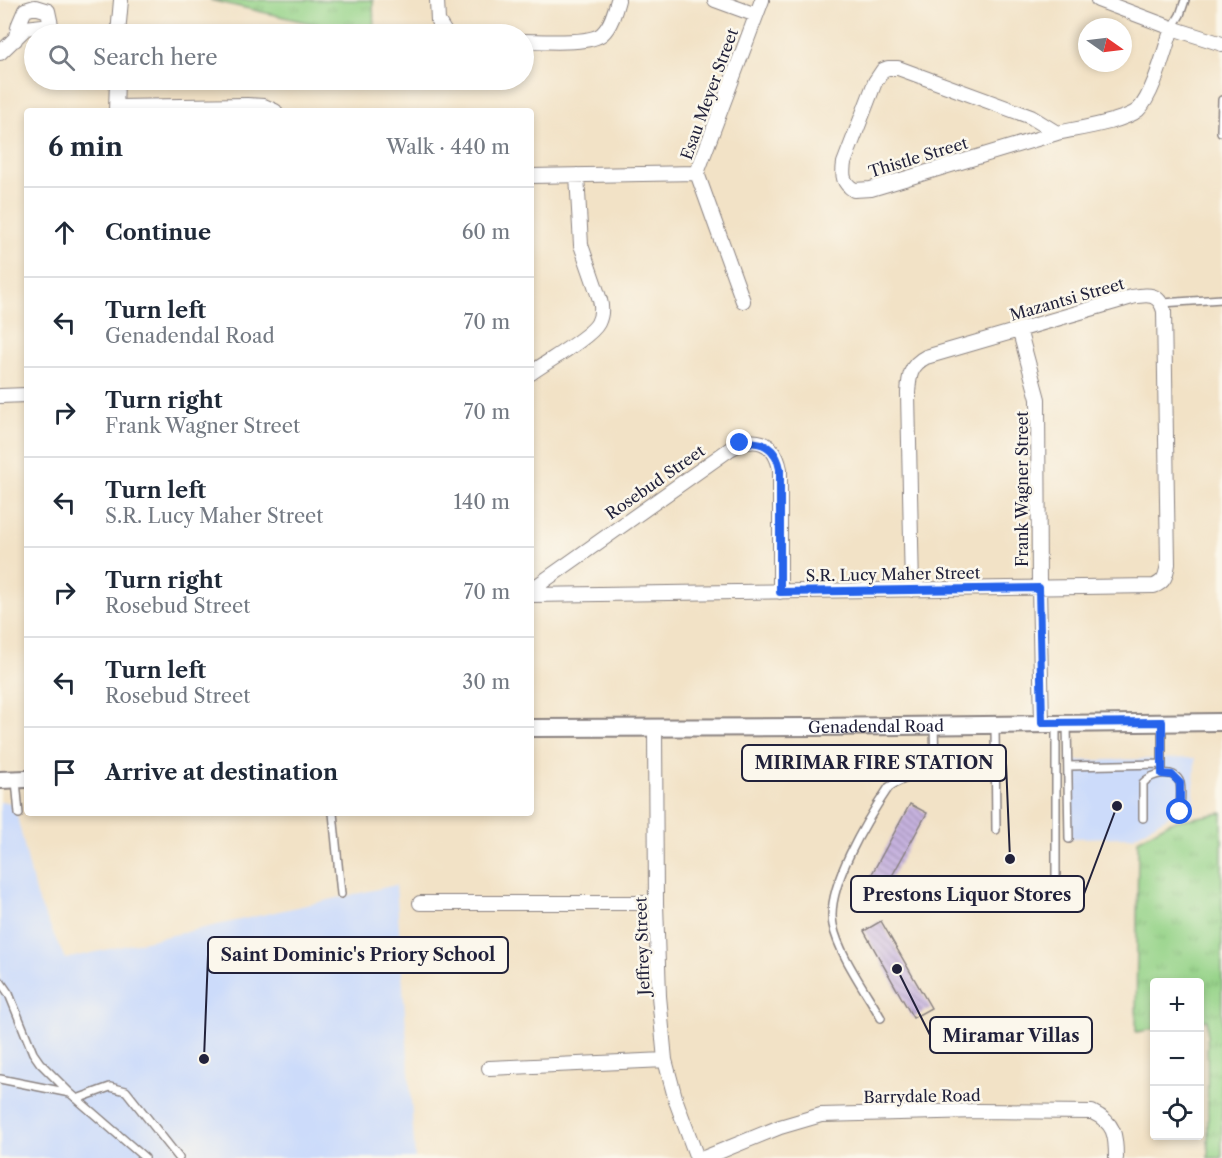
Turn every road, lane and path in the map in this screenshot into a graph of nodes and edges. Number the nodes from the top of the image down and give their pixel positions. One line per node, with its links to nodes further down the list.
1 (120, 0): 9 (street)
2 (437, 0): 10 (street)
3 (618, 0): 13 (street)
4 (715, 0): 8 (street)
5 (762, 0): 8 (street, Esau Meyer Street)
6 (1098, 0): 11 (street)
7 (1185, 0): 11 (lane)
8 (756, 15): 23 (street, Esau Meyer Street)
9 (119, 24)
10 (440, 24)
11 (1172, 28): 14 (street); 21 (street, Thistle Street)
12 (15, 40): 15 (street)
13 (534, 41)
14 (1222, 44)
15 (0, 53)
16 (117, 90): 18 (street)
17 (1222, 100): 22 (lane)
18 (116, 108)
19 (149, 108): 20 (street)
20 (268, 108)
21 (1057, 132): 21 (street, Thistle Street)
22 (1221, 132)
23 (698, 173): 24 (street); 27 (street, Esau Meyer Street)
24 (577, 175): 25 (street); 30 (street)
25 (534, 176)
26 (1222, 299): 28 (lane)
27 (743, 301)
28 (1162, 303): 29 (street, Mazantsi Street); 33 (street)
29 (1019, 329): 33 (street, Frank Wagner Street); 34 (street, Mazantsi Street)
30 (534, 371)
31 (24, 395): 32 (street)
32 (0, 396)
33 (1039, 588): 34 (street, S.R. Lucy Maher Street); 40 (street, Frank Wagner Street)
34 (912, 590): 36 (street, S.R. Lucy Maher Street)
35 (534, 591): 36 (street, Rosebud Street)
36 (780, 592): 37 (street, S.R. Lucy Maher Street)
37 (534, 593)
38 (1162, 722): 39 (street, Genadendal Road); 40 (street, Genadendal Road); 45 (lane)
39 (1222, 722)
40 (1055, 723): 41 (street, Genadendal Road); 46 (lane); 56 (lane)
41 (995, 724): 42 (street, Genadendal Road); 53 (lane)
42 (934, 726): 44 (street, Genadendal Road); 60 (lane)
43 (534, 728): 44 (street, Genadendal Road)
44 (656, 728): 58 (street, Jeffrey Street)
45 (1161, 764): 46 (lane); 47 (lane)
46 (1068, 766): 54 (lane)
47 (1162, 774): 49 (lane); 52 (lane)
48 (14, 780): 50 (lane)
49 (1180, 812)
50 (19, 814)
51 (333, 816): 55 (lane)
52 (1143, 818)
53 (996, 830)
54 (1069, 839)
55 (341, 894)
56 (1056, 897)
57 (420, 903): 58 (street)
58 (656, 903): 61 (street, Jeffrey Street)
59 (0, 981): 64 (lane)
60 (881, 1018)
61 (665, 1060): 62 (street); 68 (street, Jeffrey Street)
62 (489, 1068)
63 (0, 1079): 64 (lane)
64 (70, 1094): 65 (lane)
65 (77, 1099): 66 (lane); 67 (lane)
66 (145, 1158)
67 (179, 1158)
68 (697, 1158)
69 (704, 1158): 70 (street, Barrydale Road)
70 (1116, 1158)

